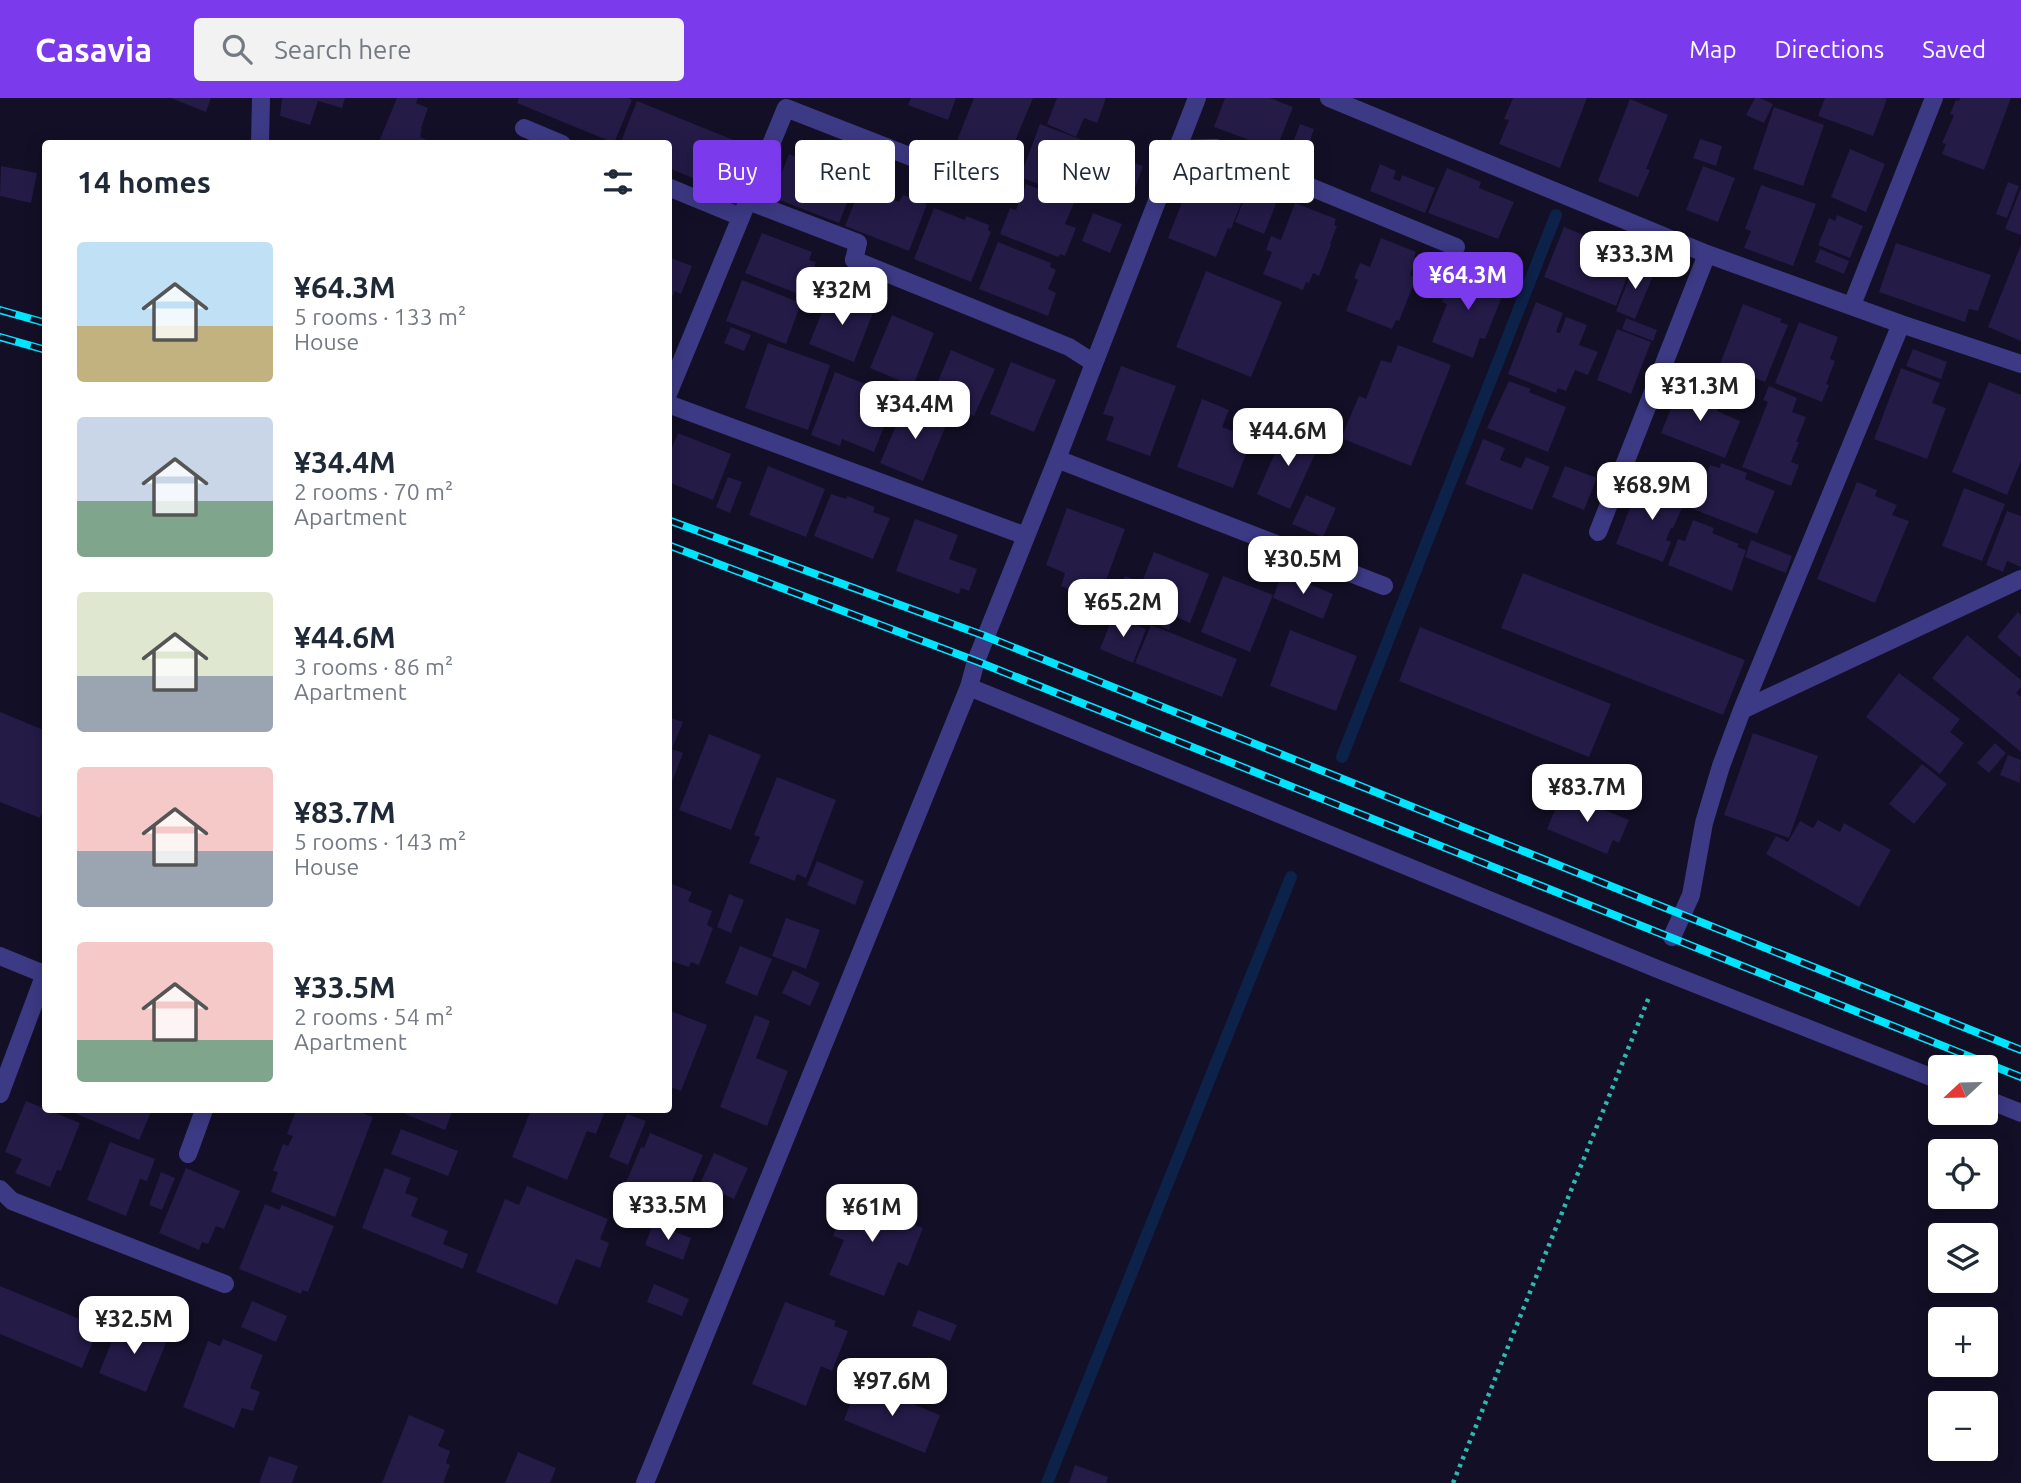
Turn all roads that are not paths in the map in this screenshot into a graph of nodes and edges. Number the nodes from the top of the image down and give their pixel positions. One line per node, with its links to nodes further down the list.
1 (261, 98): 7 (street)
2 (1197, 98): 9 (street)
3 (1329, 98): 16 (street)
4 (1934, 98): 17 (street)
5 (794, 104): 10 (street); 14 (street)
6 (524, 128): 8 (street)
7 (260, 140)
8 (552, 140)
9 (1181, 140)
10 (909, 153)
11 (672, 188): 14 (street)
12 (1314, 188): 15 (street)
13 (1156, 203): 19 (street)
14 (744, 209): 19 (street); 21 (street)
15 (1456, 247)
16 (1707, 254): 17 (street); 24 (street)
17 (1852, 305): 18 (street)
18 (1901, 324): 20 (street); 29 (street)
19 (1094, 363): 23 (street)
20 (2021, 364)
21 (672, 384)
22 (672, 405): 25 (street)
23 (1057, 459): 25 (street); 27 (street)
24 (1598, 532)
25 (1026, 536): 28 (street)
26 (2021, 579): 29 (street)
27 (1384, 586)
28 (969, 687): 34 (street); 42 (street)
29 (1742, 710): 30 (street)
30 (1672, 937)
31 (0, 956): 32 (street)
32 (42, 971)
33 (41, 996): 35 (street)
34 (1928, 1076)
35 (0, 1094)
36 (1998, 1104): 38 (street)
37 (203, 1113): 39 (street)
38 (2021, 1113)
39 (188, 1154)
40 (0, 1189): 41 (street)
41 (225, 1284)
42 (645, 1483)

